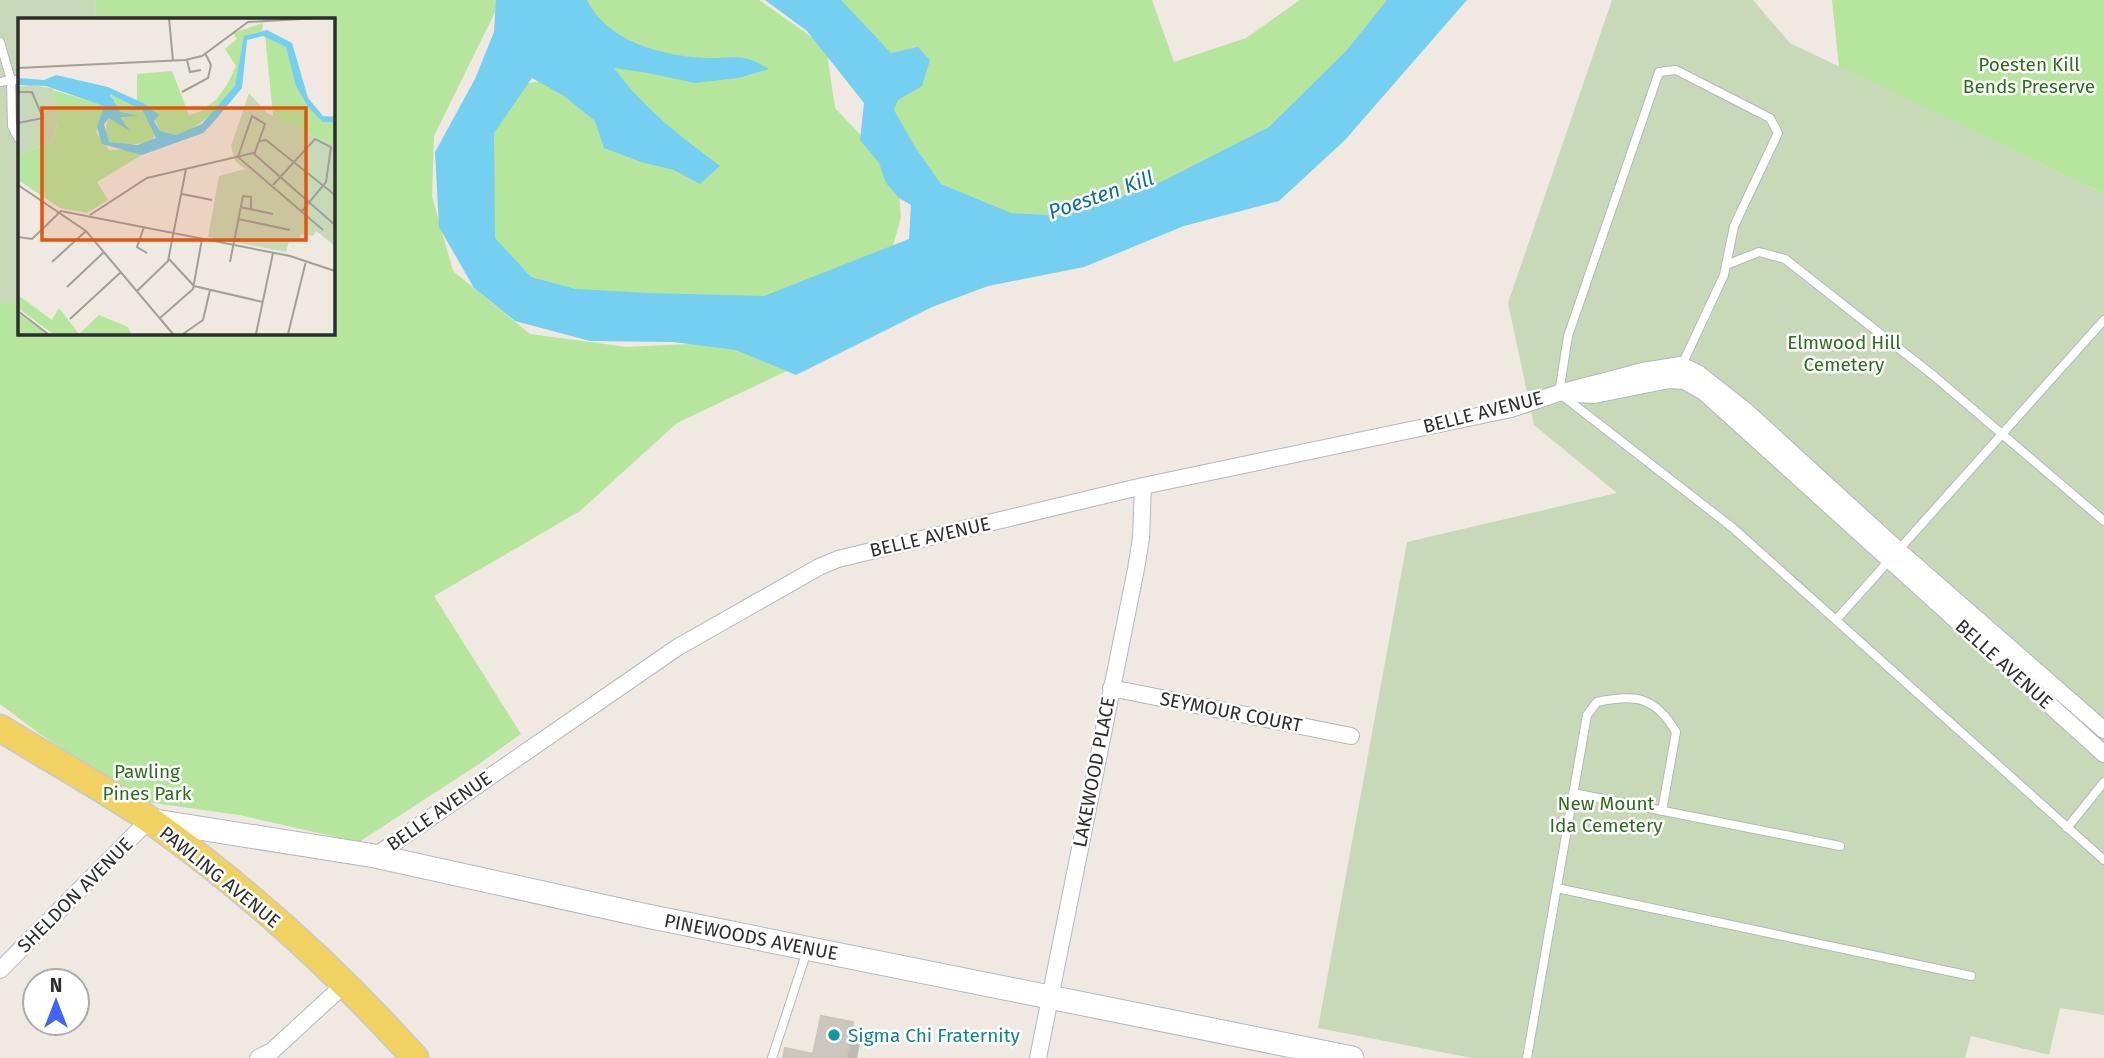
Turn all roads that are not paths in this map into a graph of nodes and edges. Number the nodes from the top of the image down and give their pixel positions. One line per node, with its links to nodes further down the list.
1 (0, 42): 2 (lane)
2 (15, 80): 3 (lane); 4 (lane)
3 (0, 82)
4 (18, 137)
5 (1726, 265): 7 (lane); 8 (lane); 9 (lane)
6 (2104, 320): 9 (lane)
7 (1683, 373): 8 (street, BELLE AVENUE); 12 (street, BELLE AVENUE)
8 (1559, 393): 10 (street, BELLE AVENUE); 13 (lane)
9 (2003, 435): 11 (lane); 12 (lane)
10 (1143, 486): 14 (street, LAKEWOOD PLACE); 25 (street, BELLE AVENUE)
11 (2104, 521)
12 (1893, 555): 13 (lane); 16 (street, BELLE AVENUE); 18 (street, BELLE AVENUE)
13 (1836, 620): 23 (lane)
14 (1111, 688): 17 (street, SEYMOUR COURT); 32 (street, LAKEWOOD PLACE)
15 (0, 728): 22 (main road, PAWLING AVENUE)
16 (2104, 730)
17 (1351, 736)
18 (2104, 754)
19 (2104, 782): 23 (lane)
20 (1573, 793): 21 (lane); 21 (lane); 27 (lane)
21 (1662, 811): 24 (lane)
22 (149, 820): 25 (street, PINEWOODS AVENUE); 29 (street, SHELDON AVENUE); 31 (main road, PAWLING AVENUE)
23 (2067, 828): 26 (lane)
24 (1840, 846)
25 (375, 856): 28 (street, PINEWOODS AVENUE)
26 (2104, 860)
27 (1557, 888): 30 (lane); 39 (lane)
28 (807, 948): 32 (street, PINEWOODS AVENUE); 36 (lane)
29 (0, 970)
30 (1971, 976)
31 (346, 983): 34 (street); 35 (main road, PAWLING AVENUE)
32 (1049, 997): 33 (street, PINEWOODS AVENUE); 37 (street, LAKEWOOD PLACE)
33 (1275, 1051): 38 (street, PINEWOODS AVENUE)
34 (267, 1056)
35 (415, 1058)
36 (772, 1058)
37 (1038, 1058)
38 (1352, 1058)
39 (1527, 1058)

